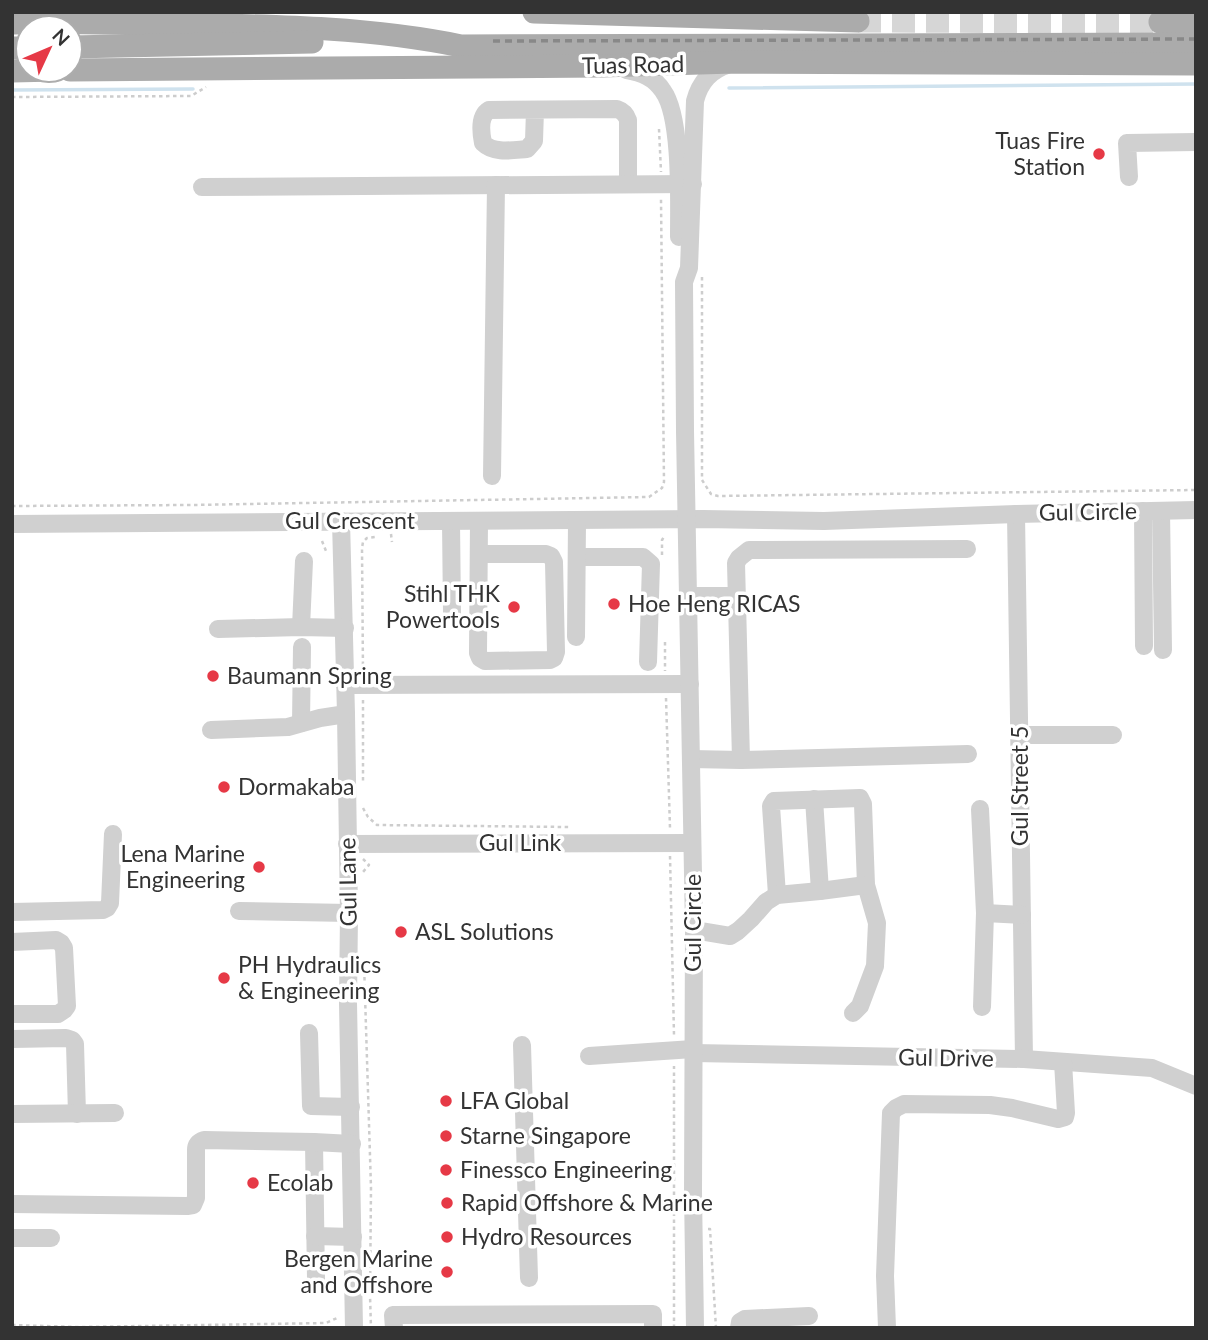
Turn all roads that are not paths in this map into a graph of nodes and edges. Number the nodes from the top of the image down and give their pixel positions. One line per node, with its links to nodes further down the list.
1 (534, 12): 2 (main road, Tuas Road)
2 (774, 16): 3 (main road, Tuas Road)
3 (858, 21)
4 (1160, 22): 5 (main road)
5 (1196, 22)
6 (84, 23): 7 (main road, Tuas Road)
7 (425, 39): 8 (main road, Tuas Road); 10 (main road, Tuas Road)
8 (1196, 44)
9 (84, 47): 10 (main road)
10 (125, 47): 14 (main road)
11 (733, 62): 12 (main road, Tuas Road); 13 (main road, Tuas Road); 20 (street, Gul Circle)
12 (1196, 64)
13 (602, 66): 14 (main road, Tuas Road); 20 (street, Gul Circle)
14 (375, 67): 15 (main road, Tuas Road)
15 (84, 70)
16 (535, 110): 19 (street)
17 (1196, 142): 18 (street)
18 (1129, 177)
19 (628, 184): 20 (street); 21 (street)
20 (678, 184): 28 (street, Gul Circle)
21 (496, 185): 22 (street); 23 (street)
22 (202, 187)
23 (492, 476)
24 (1196, 510): 26 (street, Gul Circle)
25 (1143, 511): 26 (street, Gul Circle); 27 (street, Gul Circle); 45 (street)
26 (1161, 511): 47 (street)
27 (1016, 514): 28 (street, Gul Circle); 54 (street, Gul Street 5)
28 (687, 519): 32 (street, Gul Crescent); 38 (street, Gul Circle)
29 (341, 521): 30 (street, Gul Crescent); 33 (street, Gul Crescent); 42 (street, Gul Lane)
30 (451, 521): 31 (street, Gul Crescent); 40 (street)
31 (479, 521): 32 (street, Gul Crescent); 35 (street)
32 (578, 521): 36 (street)
33 (12, 524)
34 (967, 549): 39 (street)
35 (479, 554): 35 (street)
36 (577, 557): 44 (street); 48 (street)
37 (304, 561): 41 (street)
38 (689, 596): 39 (street); 49 (street, Gul Circle)
39 (737, 596): 58 (street)
40 (452, 614)
41 (301, 627): 42 (street); 43 (street)
42 (345, 628): 50 (street, Gul Lane)
43 (218, 629)
44 (576, 637)
45 (1144, 646)
46 (302, 647): 52 (street)
47 (1163, 650)
48 (648, 662)
49 (690, 684): 50 (street); 57 (street, Gul Circle)
50 (345, 685): 51 (street, Gul Lane)
51 (346, 713): 52 (street); 63 (street, Gul Lane)
52 (301, 723): 53 (street)
53 (211, 730)
54 (1020, 735): 55 (street); 71 (street, Gul Street 5)
55 (1113, 735)
56 (968, 754): 58 (street)
57 (691, 759): 58 (street); 62 (street, Gul Circle)
58 (741, 760)
59 (814, 799): 64 (street); 65 (street); 66 (street)
60 (980, 809): 69 (street)
61 (113, 834): 68 (street)
62 (692, 843): 63 (street, Gul Link); 72 (street, Gul Circle)
63 (354, 844): 70 (street, Gul Lane)
64 (866, 885): 65 (street); 75 (street)
65 (820, 891): 66 (street)
66 (777, 895): 72 (street)
67 (239, 911): 70 (street)
68 (12, 912)
69 (985, 912): 71 (street); 74 (street)
70 (349, 913): 85 (street, Gul Lane)
71 (1022, 915): 82 (street, Gul Street 5)
72 (694, 930): 80 (street, Gul Circle)
73 (12, 942): 76 (street)
74 (982, 1007)
75 (853, 1013)
76 (12, 1014)
77 (309, 1033): 85 (street)
78 (12, 1039): 88 (street)
79 (522, 1045): 96 (street)
80 (693, 1051): 81 (street, Gul Drive); 82 (street, Gul Drive); 102 (street, Gul Circle)
81 (589, 1056)
82 (1024, 1059): 83 (street, Gul Drive)
83 (1063, 1062): 84 (street, Gul Drive); 104 (street)
84 (1196, 1086)
85 (351, 1107): 90 (street, Gul Lane)
86 (115, 1113): 88 (street)
87 (12, 1114): 88 (street)
88 (77, 1114)
89 (314, 1142): 90 (street); 91 (street); 92 (street)
90 (352, 1144): 93 (street, Gul Lane)
91 (12, 1204)
92 (315, 1236): 93 (street); 97 (street)
93 (353, 1237): 99 (street, Gul Lane)
94 (12, 1238): 95 (street)
95 (51, 1238)
96 (529, 1278)
97 (316, 1279)
98 (809, 1316): 103 (street)
99 (354, 1328)
100 (394, 1328): 101 (street)
101 (653, 1328)
102 (695, 1328)
103 (739, 1328)
104 (887, 1328)

